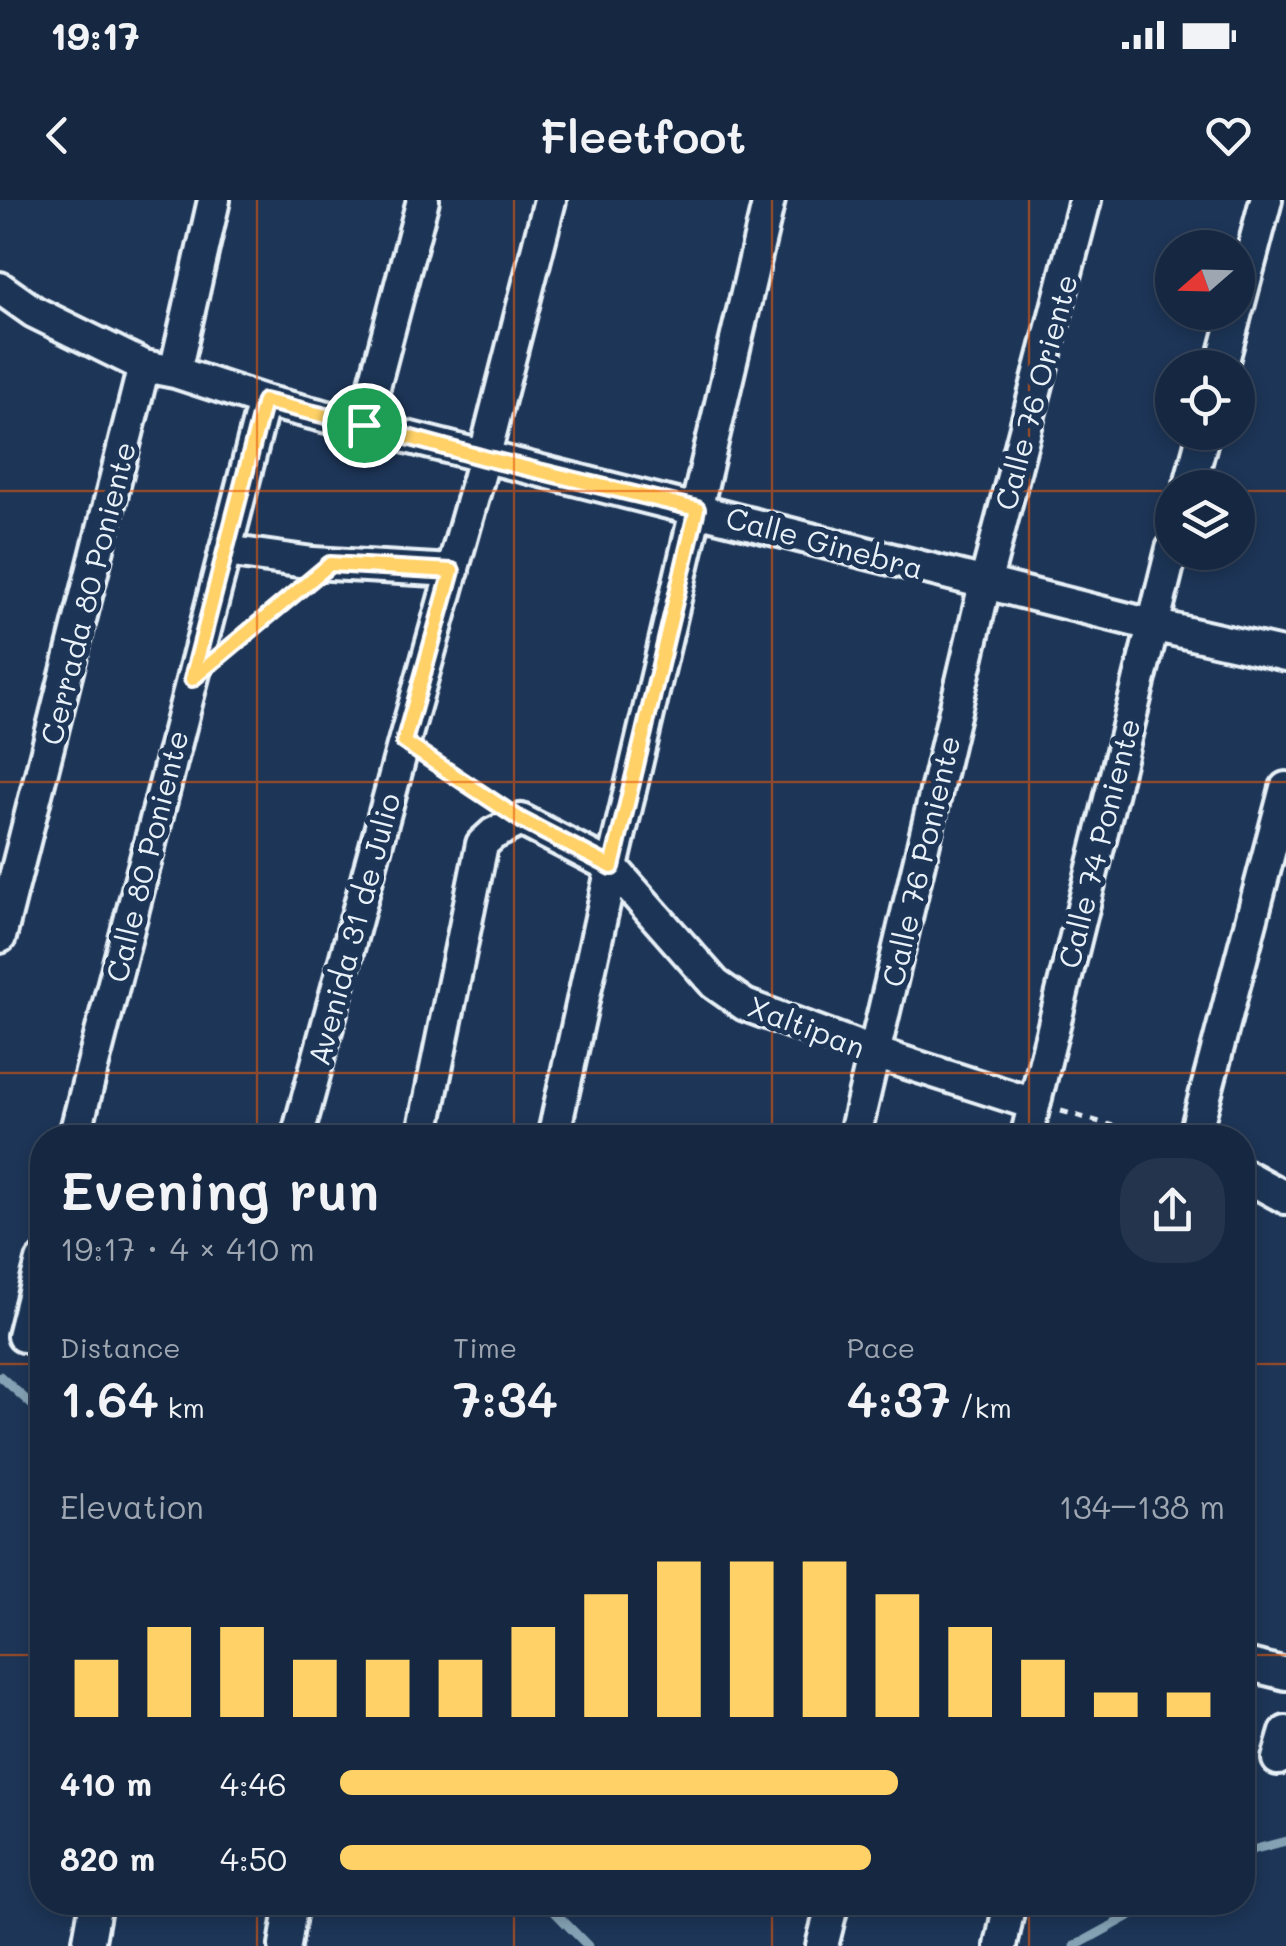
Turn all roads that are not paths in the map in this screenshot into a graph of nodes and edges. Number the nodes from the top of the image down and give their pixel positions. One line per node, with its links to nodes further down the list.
1 (214, 200): 12 (street)
2 (423, 200): 14 (street)
3 (550, 200): 15 (street, Avenida 31 de Julio)
4 (770, 200): 16 (street)
5 (1084, 200): 20 (street, Calle 76 Oriente)
6 (1266, 200): 7 (street)
7 (1255, 242)
8 (0, 288): 10 (street, Calle Ginebra)
9 (0, 312): 10 (street, Calle Ginebra)
10 (34, 312): 11 (street, Calle Ginebra)
11 (144, 366): 12 (street, Calle Ginebra); 25 (street, Cerrada 80 Poniente)
12 (175, 372): 13 (street, Calle Ginebra)
13 (264, 401): 14 (street, Calle Ginebra); 17 (street, Calle 80 Poniente)
14 (364, 425): 15 (street, Calle Ginebra)
15 (484, 458): 16 (street, Calle Ginebra); 19 (street, Avenida 31 de Julio)
16 (697, 509): 20 (street, Calle Ginebra); 24 (street)
17 (225, 551): 19 (street); 28 (street, Calle 80 Poniente)
18 (1167, 570): 21 (street, Calle 74 Poniente)
19 (452, 571): 29 (street, Avenida 31 de Julio)
20 (985, 584): 21 (street, Calle Ginebra); 26 (street, Calle 76 Poniente)
21 (1152, 626): 22 (street, Calle Ginebra); 27 (street, Calle 74 Poniente)
22 (1286, 654)
23 (1286, 788): 34 (street)
24 (612, 867): 26 (street, Xaltipan); 30 (street, Xaltipan); 31 (street)
25 (0, 937)
26 (874, 1053): 27 (street, Xaltipan); 32 (street, Calle 76 Poniente)
27 (1034, 1104): 33 (street, Calle 74 Poniente)
28 (77, 1125)
29 (301, 1125)
30 (425, 1125)
31 (556, 1125)
32 (857, 1125)
33 (1029, 1125)
34 (1197, 1125)
35 (1255, 1181): 36 (street)
36 (1286, 1198)
37 (30, 1308): 38 (street)
38 (23, 1336)
39 (1255, 1667): 40 (street)
40 (1286, 1674)
41 (94, 1915): 45 (street)
42 (290, 1915): 46 (street)
43 (830, 1915): 47 (street)
44 (1007, 1915): 48 (street)
45 (88, 1946)
46 (285, 1946)
47 (822, 1946)
48 (1001, 1946)

